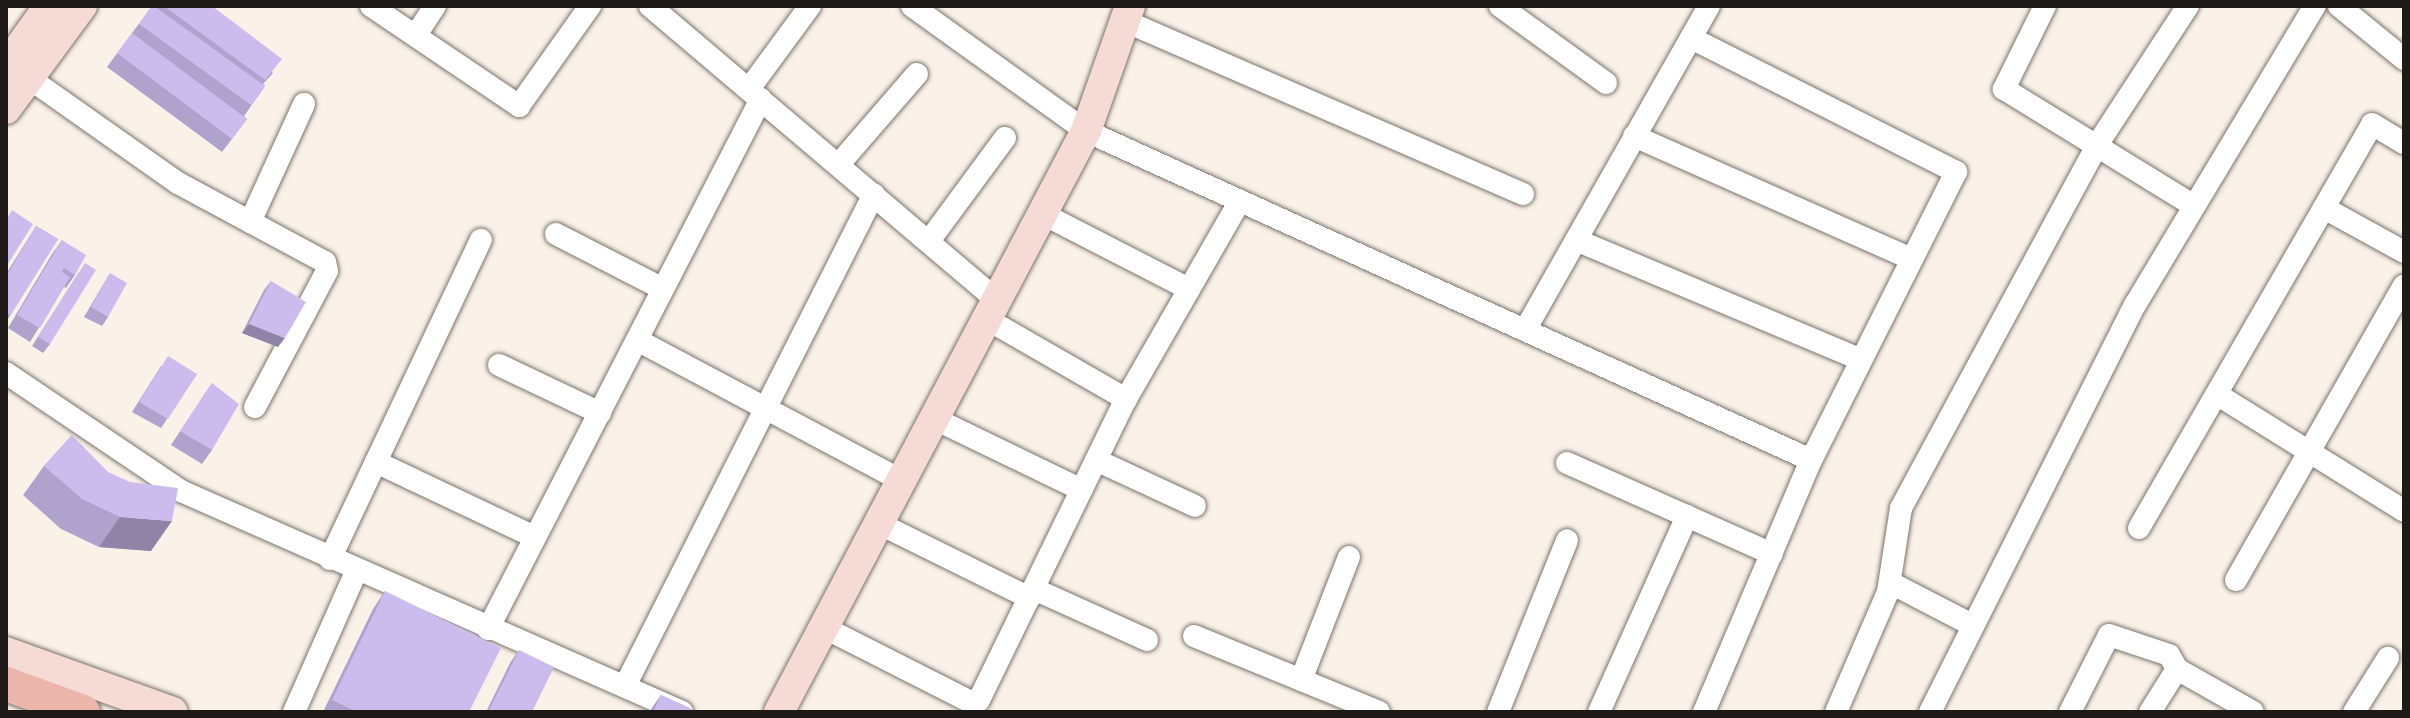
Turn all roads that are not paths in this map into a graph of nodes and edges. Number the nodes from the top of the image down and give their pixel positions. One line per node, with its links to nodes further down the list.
1 (49, 6): 19 (street)
2 (82, 6): 19 (street)
3 (371, 6): 16 (street)
4 (435, 6): 16 (street)
5 (590, 6): 16 (street)
6 (650, 6): 22 (street)
7 (810, 6): 22 (street)
8 (912, 6): 25 (street)
9 (1500, 6): 21 (street)
10 (1709, 6): 17 (street)
11 (2045, 6): 29 (street)
12 (2188, 6): 29 (street)
13 (2315, 6): 34 (street)
14 (2339, 6): 18 (street)
15 (1128, 14): 25 (street); 32 (street)
16 (416, 35)
17 (1691, 38): 26 (street); 43 (street)
18 (2404, 59)
19 (18, 72): 24 (street); 37 (street)
20 (917, 74): 30 (street)
21 (1606, 83)
22 (755, 94): 30 (street); 45 (street)
23 (304, 104): 37 (street)
24 (6, 109)
25 (1086, 131): 33 (street); 36 (street)
26 (1634, 136): 40 (street); 43 (street)
27 (1005, 138): 41 (street)
28 (2404, 143): 35 (street)
29 (2097, 145): 34 (street); 78 (street)
30 (839, 164): 31 (street)
31 (874, 194): 41 (street); 55 (street)
32 (1523, 194)
33 (1240, 201): 46 (street); 48 (street)
34 (2194, 206): 80 (street)
35 (2324, 208): 42 (street); 53 (street)
36 (1043, 214): 46 (street); 47 (street)
37 (250, 222): 56 (street)
38 (556, 234): 45 (street)
39 (481, 240): 62 (street)
40 (1576, 240): 48 (street); 50 (street)
41 (929, 241): 47 (street)
42 (2404, 252)
43 (1911, 259): 50 (street)
44 (2404, 286): 59 (street)
45 (663, 289): 49 (street)
46 (1189, 289): 54 (street)
47 (990, 308): 54 (street); 58 (street)
48 (1525, 330): 61 (street)
49 (637, 340): 55 (street); 57 (street)
50 (1859, 359): 61 (street)
51 (499, 365): 57 (street)
52 (6, 373): 75 (street)
53 (2218, 395): 59 (street); 70 (street)
54 (1126, 399): 60 (street)
55 (767, 406): 64 (street); 90 (street)
56 (255, 407)
57 (600, 413): 71 (street)
58 (933, 418): 64 (street); 65 (street)
59 (2310, 454): 67 (street); 77 (street)
60 (1096, 460): 65 (street); 66 (street)
61 (1811, 460): 73 (street)
62 (376, 462): 71 (street); 75 (street)
63 (1567, 463): 68 (street)
64 (900, 480): 69 (street)
65 (1082, 490): 79 (street)
66 (1195, 506)
67 (2403, 509)
68 (1687, 516): 73 (street); 100 (street)
69 (878, 523): 79 (street); 81 (street)
70 (2139, 528)
71 (535, 537): 82 (street)
72 (1567, 540): 99 (street)
73 (1772, 554): 101 (street)
74 (1349, 557): 88 (street)
75 (330, 559): 76 (street)
76 (356, 572): 82 (street); 95 (street)
77 (2236, 580)
78 (1891, 583): 80 (street); 102 (street)
79 (1032, 594): 81 (street); 84 (street)
80 (1972, 625): 103 (street)
81 (823, 627): 97 (street)
82 (488, 629): 90 (street)
83 (1194, 636): 88 (street)
84 (1147, 640)
85 (6, 652): 94 (street)
86 (2388, 658): 107 (street)
87 (2177, 669): 104 (street); 105 (street); 106 (street)
88 (1301, 680): 98 (street)
89 (6, 684): 93 (main road)
90 (625, 686): 96 (street)
91 (6, 707): 92 (main road)
92 (20, 712)
93 (83, 712)
94 (173, 712)
95 (294, 712)
96 (682, 712)
97 (779, 712)
98 (1379, 712)
99 (1498, 712)
100 (1599, 712)
101 (1704, 712)
102 (1836, 712)
103 (1930, 712)
104 (2070, 712)
105 (2150, 712)
106 (2253, 712)
107 (2354, 712)

